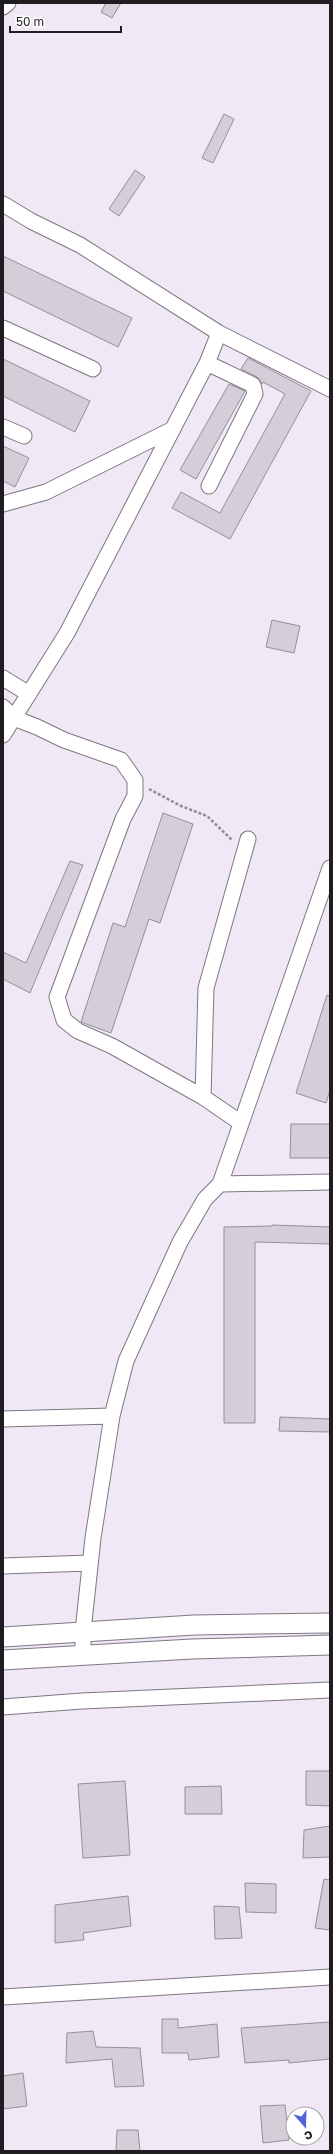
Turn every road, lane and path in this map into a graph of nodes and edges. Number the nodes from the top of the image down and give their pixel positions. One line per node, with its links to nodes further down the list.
1 (8, 3): 2 (street)
2 (3, 7)
3 (3, 204): 5 (street)
4 (3, 328): 7 (street)
5 (219, 333): 6 (street); 8 (street)
6 (207, 363): 10 (street); 12 (street)
7 (93, 369)
8 (330, 389)
9 (3, 427): 11 (street)
10 (173, 429): 13 (street); 15 (street)
11 (24, 436)
12 (209, 486)
13 (3, 504)
14 (3, 678): 15 (street)
15 (29, 694): 17 (street)
16 (3, 708): 17 (street)
17 (14, 718): 18 (street); 19 (street)
18 (3, 735)
19 (135, 780): 20 (path); 22 (street)
20 (246, 846): 22 (street)
21 (330, 868): 23 (street)
22 (203, 1097): 23 (street)
23 (241, 1123): 25 (street)
24 (330, 1182): 25 (street)
25 (220, 1184): 26 (street)
26 (112, 1416): 27 (street); 28 (street)
27 (3, 1419)
28 (89, 1563): 29 (street); 31 (street)
29 (3, 1566)
30 (330, 1623): 31 (main road)
31 (83, 1630): 32 (main road); 34 (street)
32 (3, 1637)
33 (330, 1645): 34 (main road)
34 (83, 1655): 35 (main road)
35 (3, 1660)
36 (330, 1690): 37 (street)
37 (3, 1708)
38 (330, 1977): 39 (street)
39 (3, 1997)

